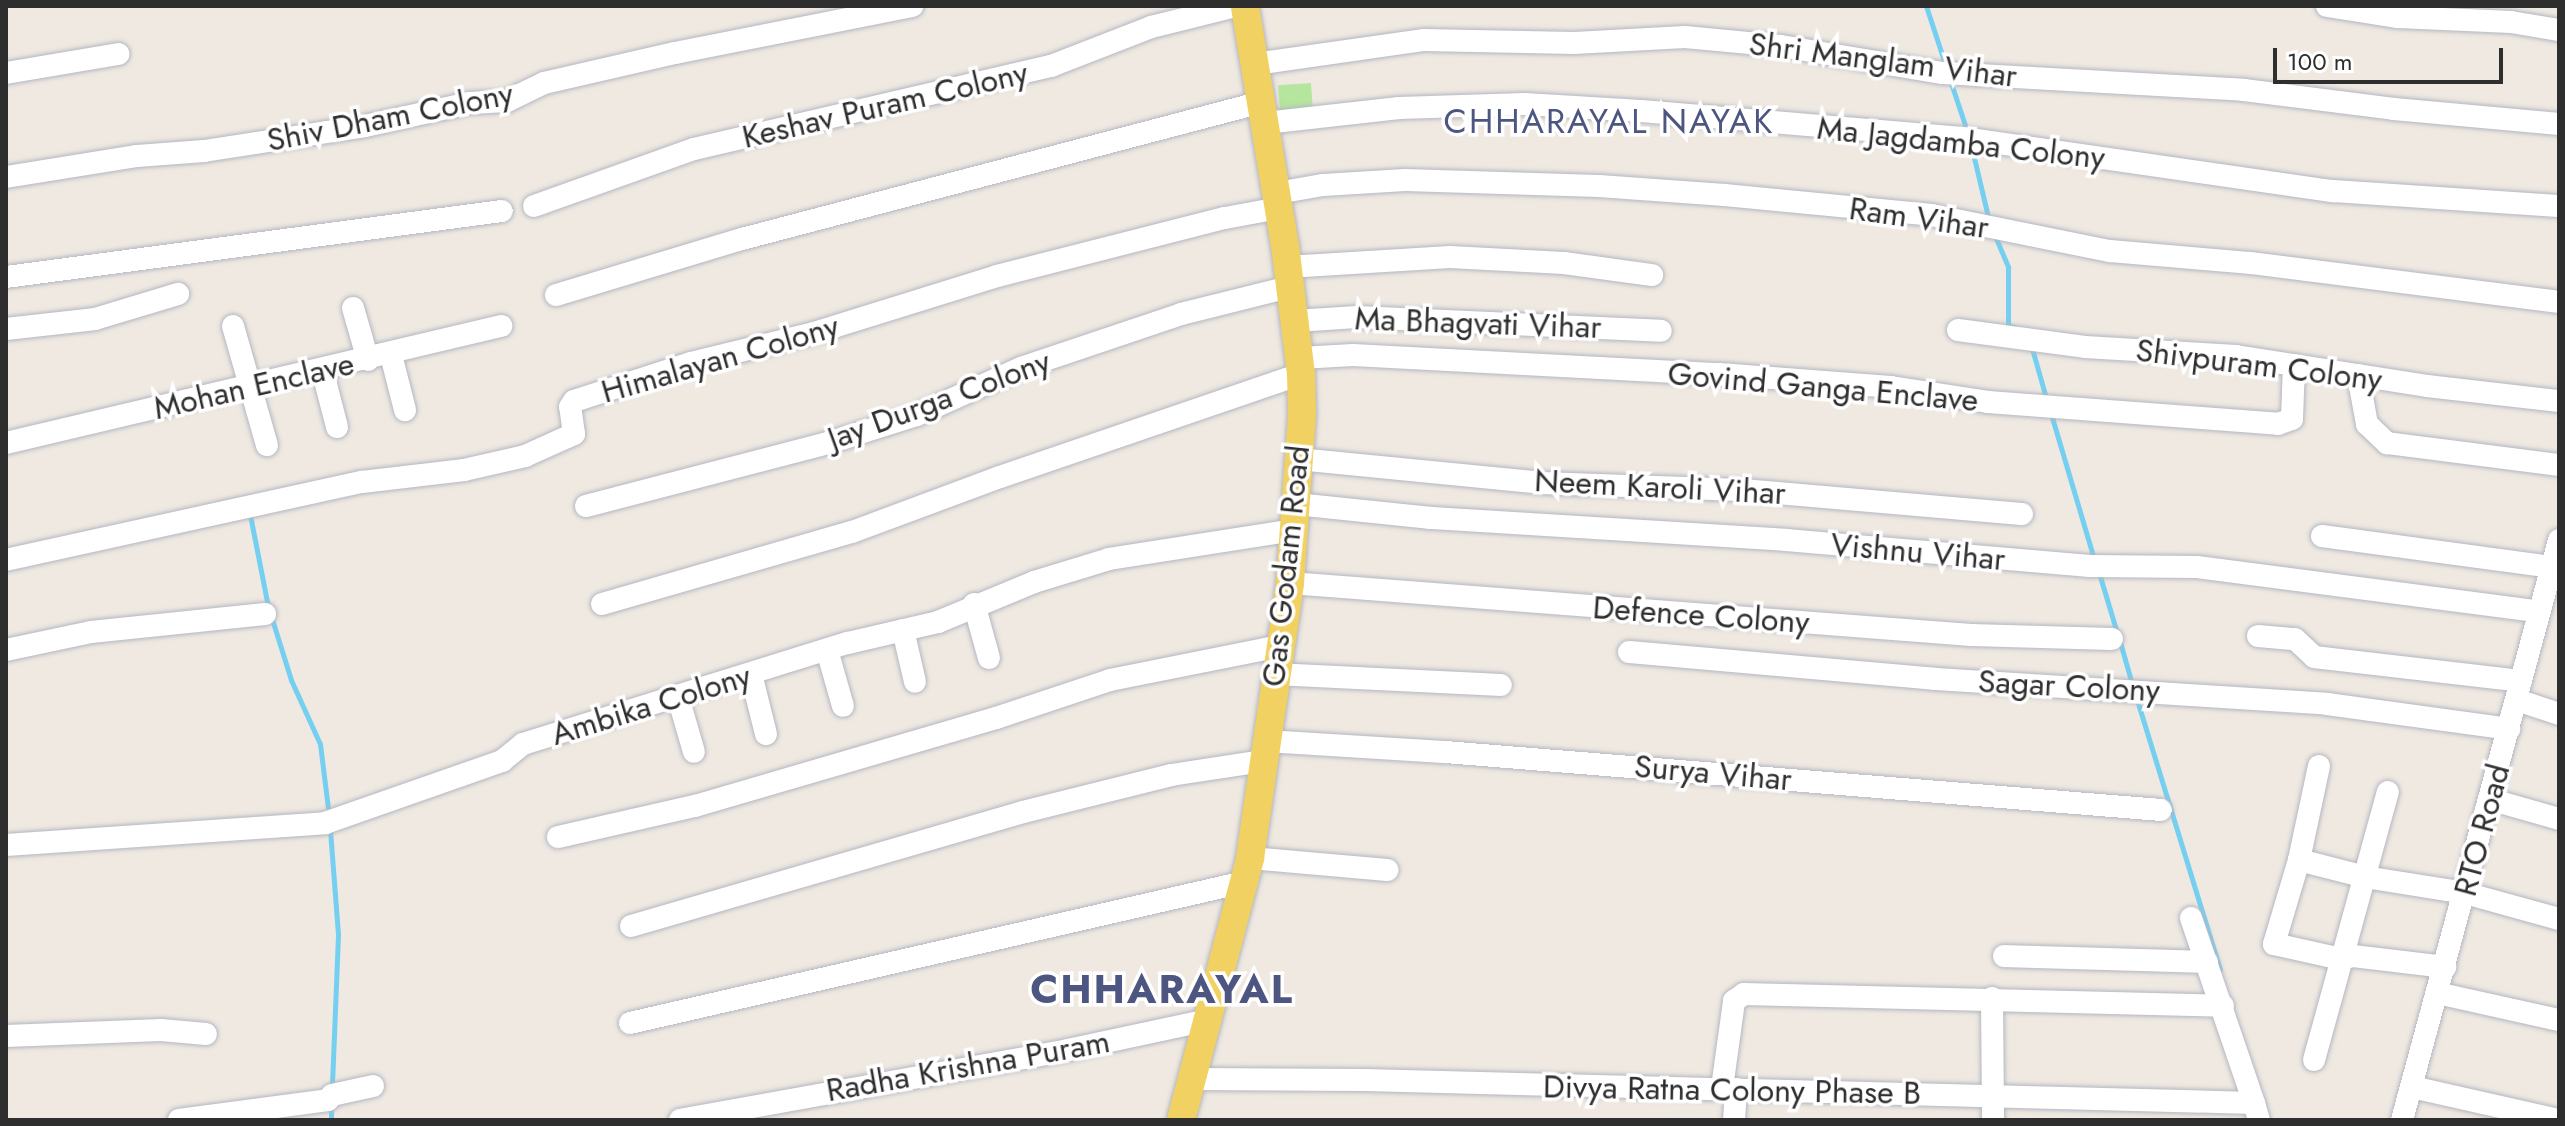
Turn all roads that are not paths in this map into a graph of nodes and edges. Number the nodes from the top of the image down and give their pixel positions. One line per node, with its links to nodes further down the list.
1 (912, 6): 11 (street, Shiv Dham Colony)
2 (1236, 6): 13 (street, Keshav Puram Colony)
3 (1245, 6): 7 (main road, Gas Godam Road)
4 (2327, 6): 5 (street)
5 (2559, 30)
6 (118, 54): 8 (street)
7 (1255, 64): 9 (main road, Gas Godam Road); 10 (street, Shri Manglam Vihar)
8 (6, 73)
9 (1264, 112): 12 (main road, Gas Godam Road); 14 (street, Ma Jagdamba Colony); 20 (street, Ma Jagdamba Colony)
10 (2559, 124)
11 (6, 177)
12 (1278, 200): 18 (main road, Gas Godam Road); 21 (street, Ram Vihar); 48 (street, Himalayan Colony)
13 (534, 206)
14 (2559, 206)
15 (502, 211): 17 (street)
16 (1652, 275): 18 (street, Jay Durga Colony)
17 (6, 277)
18 (1288, 277): 23 (main road, Gas Godam Road); 43 (street, Jay Durga Colony)
19 (178, 294): 26 (street)
20 (556, 295)
21 (2559, 302)
22 (353, 308): 30 (street)
23 (1295, 321): 28 (street, Ma Bhagvati Vihar); 32 (main road, Gas Godam Road)
24 (233, 326): 35 (street)
25 (501, 326): 29 (street, Mohan Enclave)
26 (6, 329)
27 (1958, 330): 31 (street, Shivpuram Colony)
28 (1661, 331)
29 (391, 355): 30 (street, Mohan Enclave); 37 (street)
30 (368, 360): 33 (street, Mohan Enclave)
31 (2294, 365): 32 (street, Govind Ganga Enclave); 34 (street, Shivpuram Colony)
32 (1300, 366): 41 (main road, Gas Godam Road); 52 (street)
33 (322, 369): 35 (street, Mohan Enclave); 38 (street)
34 (2358, 375): 36 (street, Shivpuram Colony); 42 (street)
35 (250, 386): 39 (street, Mohan Enclave); 40 (street)
36 (2559, 401)
37 (405, 410)
38 (337, 427)
39 (6, 443)
40 (267, 445)
41 (1298, 459): 44 (street, Neem Karoli Vihar); 45 (main road, Gas Godam Road)
42 (2559, 465)
43 (586, 506)
44 (2022, 514)
45 (1295, 517): 50 (main road, Gas Godam Road); 51 (street, Vishnu Vihar); 53 (street, Ambika Colony)
46 (2322, 536): 49 (street)
47 (2559, 540): 49 (street, RTO Road)
48 (6, 560)
49 (2551, 567): 51 (street, RTO Road)
50 (1290, 583): 57 (street, Defence Colony); 62 (main road, Gas Godam Road)
51 (2547, 600): 66 (street, RTO Road)
52 (602, 604)
53 (974, 604): 55 (street, Ambika Colony); 61 (street)
54 (265, 614): 58 (street)
55 (903, 630): 59 (street, Ambika Colony); 64 (street)
56 (2258, 636): 66 (street)
57 (2112, 639)
58 (6, 650)
59 (827, 650): 63 (street, Ambika Colony); 68 (street)
60 (1629, 652): 70 (street, Sagar Colony)
61 (989, 658)
62 (1278, 660): 65 (street); 72 (main road, Gas Godam Road); 79 (street)
63 (751, 674): 67 (street, Ambika Colony); 71 (street)
64 (915, 682)
65 (1501, 685)
66 (2519, 690): 69 (street); 70 (street, RTO Road)
67 (678, 697): 73 (street); 80 (street, Ambika Colony)
68 (843, 706)
69 (2559, 714)
70 (2509, 729): 76 (street, RTO Road)
71 (766, 734)
72 (1264, 751): 77 (street, Surya Vihar); 82 (main road, Gas Godam Road); 88 (street, Surya Vihar)
73 (694, 752)
74 (2319, 766): 81 (street)
75 (2388, 792): 84 (street)
76 (2489, 799): 78 (street); 85 (street, RTO Road)
77 (2161, 810)
78 (2559, 819)
79 (558, 837)
80 (6, 845)
81 (2299, 860): 84 (street); 90 (street)
82 (1247, 870): 83 (street); 96 (main road, Gas Godam Road); 98 (street)
83 (1387, 870)
84 (2365, 877): 85 (street); 90 (street)
85 (2465, 893): 87 (street); 92 (street, RTO Road)
86 (2191, 918): 91 (street)
87 (2559, 919)
88 (631, 926)
89 (2004, 956): 91 (street)
90 (2341, 959): 92 (street); 101 (street)
91 (2207, 962): 95 (street)
92 (2445, 967): 93 (street, RTO Road)
93 (2437, 993): 97 (street); 104 (street, RTO Road)
94 (1992, 998): 95 (street); 105 (street); 106 (street)
95 (2223, 1006): 107 (street)
96 (1208, 1020): 102 (main road, Gas Godam Road); 109 (street, Radha Krishna Puram)
97 (2559, 1020)
98 (630, 1023)
99 (206, 1034): 100 (street)
100 (6, 1036)
101 (2314, 1060)
102 (1192, 1079): 105 (street, Divya Ratna Colony Phase B); 110 (main road, Gas Godam Road)
103 (373, 1086): 108 (street)
104 (2412, 1087): 113 (street, RTO Road); 114 (street)
105 (1729, 1088): 106 (street, Divya Ratna Colony Phase B); 111 (street)
106 (1993, 1094): 107 (street, Divya Ratna Colony Phase B); 112 (street)
107 (2256, 1111)
108 (179, 1120)
109 (680, 1120)
110 (1181, 1120)
111 (1734, 1120)
112 (1993, 1120)
113 (2402, 1120)
114 (2559, 1120)

